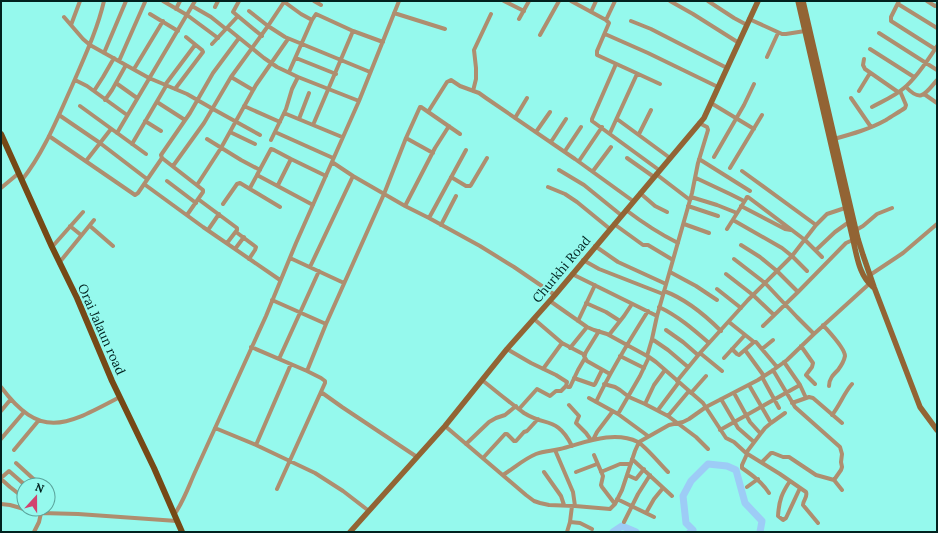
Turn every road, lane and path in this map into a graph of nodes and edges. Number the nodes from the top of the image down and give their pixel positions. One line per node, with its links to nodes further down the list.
1 (80, 1): 47 (street)
2 (104, 1): 68 (street)
3 (126, 1): 74 (street)
4 (163, 1): 31 (street)
5 (180, 1): 31 (street)
6 (195, 1): 29 (street)
7 (218, 1): 30 (street)
8 (239, 1): 39 (street)
9 (283, 1): 43 (street); 48 (street)
10 (314, 1): 27 (street)
11 (399, 1): 35 (street)
12 (504, 1): 33 (street)
13 (529, 1): 33 (street)
14 (559, 1): 59 (street)
15 (571, 1): 25 (street)
16 (596, 1): 34 (street)
17 (615, 1): 44 (street)
18 (670, 1): 66 (street)
19 (708, 1): 49 (street)
20 (758, 1): 42 (street, Churkhi Road)
21 (798, 1): 53 (street)
22 (803, 1): 165 (street)
23 (927, 1): 28 (street)
24 (145, 2): 79 (street)
25 (577, 2): 34 (street)
26 (898, 2): 51 (street); 72 (street)
27 (321, 5)
28 (937, 5)
29 (192, 6): 38 (street); 50 (street)
30 (215, 7)
31 (176, 9): 38 (street)
32 (249, 11): 48 (street)
33 (524, 11): 41 (street)
34 (591, 12): 44 (street)
35 (394, 13): 52 (street); 65 (street)
36 (150, 14): 45 (street)
37 (491, 14): 109 (street)
38 (187, 15): 54 (street); 62 (street)
39 (238, 16): 50 (street); 60 (street)
40 (64, 17): 47 (street)
41 (519, 19)
42 (750, 19): 49 (street, Churkhi Road); 56 (street)
43 (312, 20): 55 (street); 70 (street)
44 (606, 20): 58 (street)
45 (162, 21): 54 (street); 86 (street)
46 (631, 21): 85 (street)
47 (71, 25): 68 (street)
48 (268, 26): 60 (street); 64 (street)
49 (747, 26): 66 (street, Churkhi Road)
50 (227, 28): 62 (street); 63 (street)
51 (937, 28)
52 (445, 30)
53 (805, 30): 56 (street); 221 (street)
54 (178, 31): 96 (street)
55 (353, 31): 65 (street); 80 (street)
56 (778, 33): 75 (street)
57 (878, 33): 82 (street)
58 (605, 34): 83 (street); 103 (street)
59 (540, 35)
60 (262, 36): 71 (street)
61 (186, 38): 69 (street)
62 (218, 38): 67 (street)
63 (239, 38): 71 (street); 118 (street)
64 (288, 39): 70 (street); 81 (street)
65 (383, 42): 89 (street)
66 (739, 43): 85 (street, Churkhi Road)
67 (212, 44)
68 (90, 45): 74 (street); 97 (street)
69 (195, 45): 102 (street); 105 (street)
70 (302, 45): 77 (street); 80 (street)
71 (252, 48): 81 (street); 94 (street)
72 (936, 48): 82 (street)
73 (870, 49): 95 (street)
74 (104, 53): 76 (street)
75 (767, 57)
76 (114, 58): 79 (street); 108 (street)
77 (296, 58): 88 (street); 91 (street)
78 (864, 59): 90 (street)
79 (119, 61): 84 (street)
80 (341, 61): 89 (street); 91 (street)
81 (271, 63): 88 (street); 107 (street)
82 (925, 63): 87 (street); 95 (street)
83 (616, 64): 92 (street); 147 (street)
84 (126, 65): 86 (street); 99 (street)
85 (727, 68): 103 (street, Churkhi Road)
86 (134, 69): 96 (street)
87 (937, 70)
88 (289, 72): 93 (street)
89 (370, 72): 119 (street)
90 (870, 73): 110 (street); 111 (street)
91 (336, 74): 106 (street)
92 (637, 74): 100 (street); 138 (street)
93 (298, 76): 106 (street); 130 (street)
94 (231, 77): 107 (street); 126 (street)
95 (914, 77): 104 (street)
96 (149, 78): 102 (street); 114 (street)
97 (75, 80): 108 (street); 131 (street)
98 (937, 80): 113 (street)
99 (116, 83): 114 (street); 117 (street)
100 (660, 84)
101 (754, 84): 135 (street)
102 (165, 85): 105 (street); 120 (street)
103 (718, 86): 121 (street, Churkhi Road)
104 (906, 87): 111 (street); 113 (street)
105 (175, 89): 118 (street)
106 (329, 89): 119 (street); 144 (street)
107 (253, 90): 124 (street)
108 (94, 91): 117 (street)
109 (473, 91): 128 (street); 134 (street)
110 (860, 91)
111 (899, 92): 125 (street); 148 (street)
112 (309, 93): 136 (street)
113 (924, 94): 122 (street)
114 (137, 98): 132 (street)
115 (527, 98): 134 (street)
116 (851, 98): 148 (street)
117 (105, 100): 132 (street)
118 (197, 100): 126 (street); 139 (street)
119 (359, 101): 162 (street)
120 (157, 102): 139 (street); 140 (street)
121 (711, 102): 135 (street); 143 (street, Churkhi Road)
122 (937, 103)
123 (80, 106): 149 (street)
124 (244, 106): 141 (street); 142 (street)
125 (872, 107)
126 (212, 109): 141 (street); 187 (street)
127 (651, 110): 159 (street)
128 (428, 112): 145 (street); 163 (street)
129 (550, 112): 154 (street)
130 (284, 113): 136 (street); 142 (street)
131 (59, 115): 161 (street); 167 (street)
132 (127, 115): 155 (street)
133 (762, 115): 150 (street)
134 (515, 118): 154 (street)
135 (737, 118): 150 (street); 177 (street)
136 (299, 119): 144 (street)
137 (566, 119): 168 (street)
138 (617, 119): 156 (street); 159 (street)
139 (185, 120): 178 (street)
140 (145, 121): 151 (street); 169 (street)
141 (235, 122): 152 (street); 160 (street)
142 (280, 122): 153 (street)
143 (699, 123): 181 (street, Churkhi Road); 183 (street)
144 (313, 125): 162 (street)
145 (449, 126): 158 (street); 175 (street)
146 (582, 127): 174 (street)
147 (602, 127): 156 (street); 186 (street)
148 (871, 127): 165 (street)
149 (111, 128): 155 (street); 167 (street)
150 (754, 129): 188 (street)
151 (161, 131)
152 (230, 132): 170 (street); 172 (street)
153 (275, 132): 166 (street); 184 (street)
154 (536, 132): 168 (street)
155 (117, 133): 169 (street)
156 (610, 133): 194 (street)
157 (1, 134): 193 (main road, Orai Jalaun road)
158 (460, 134)
159 (639, 134): 181 (street)
160 (260, 135)
161 (49, 136): 185 (street); 200 (street)
162 (342, 137): 184 (street)
163 (406, 138): 175 (street); 210 (street)
164 (207, 139): 172 (street)
165 (834, 139): 245 (street)
166 (271, 140)
167 (100, 142): 185 (street); 199 (street)
168 (551, 142): 174 (street)
169 (132, 144): 176 (street)
170 (255, 144)
171 (611, 147): 190 (street)
172 (221, 148): 192 (street); 203 (street)
173 (466, 150): 197 (street)
174 (565, 152): 186 (street)
175 (433, 153): 218 (street)
176 (146, 154)
177 (714, 157)
178 (162, 158): 187 (street); 199 (street)
179 (486, 158): 197 (street)
180 (627, 158): 194 (street)
181 (670, 158): 194 (street, Churkhi Road)
182 (291, 159): 192 (street); 195 (street); 204 (street)
183 (699, 159): 198 (street); 208 (street)
184 (332, 160): 195 (street); 196 (street)
185 (86, 161): 202 (street)
186 (579, 161): 190 (street)
187 (173, 166): 203 (street)
188 (730, 168)
189 (559, 170): 229 (street)
190 (593, 171): 214 (street)
191 (742, 171): 238 (street)
192 (259, 172): 204 (street); 207 (street)
193 (18, 173): 200 (main road, Orai Jalaun road); 206 (street)
194 (656, 174): 209 (street, Churkhi Road); 212 (street)
195 (326, 176): 217 (street)
196 (353, 176): 210 (street); 268 (street)
197 (450, 177): 231 (street)
198 (696, 178): 212 (street); 215 (street)
199 (147, 179): 202 (street)
200 (22, 180): 257 (main road, Orai Jalaun road)
201 (167, 181): 213 (street)
202 (144, 184): 228 (street)
203 (197, 184): 213 (street)
204 (278, 185): 217 (street)
205 (548, 187): 241 (street)
206 (1, 188)
207 (250, 188): 216 (street); 220 (street)
208 (750, 191)
209 (640, 193): 214 (street, Churkhi Road); 225 (street)
210 (384, 194): 218 (street); 277 (street)
211 (456, 196): 235 (street)
212 (691, 199): 219 (street); 226 (street)
213 (197, 201): 227 (street); 228 (street)
214 (634, 201): 223 (street, Churkhi Road)
215 (743, 203): 226 (street); 244 (street); 244 (street)
216 (223, 204)
217 (313, 205): 262 (street)
218 (405, 206): 231 (street)
219 (688, 206): 230 (street); 236 (street)
220 (280, 207)
221 (845, 208): 234 (street); 238 (street)
222 (892, 208): 245 (street)
223 (626, 210): 229 (street, Churkhi Road); 253 (street)
224 (83, 212): 239 (street)
225 (667, 212)
226 (737, 212): 233 (street)
227 (219, 214): 243 (street); 246 (street)
228 (187, 215): 243 (street)
229 (621, 215): 241 (street, Churkhi Road)
230 (718, 216)
231 (429, 218): 235 (street)
232 (94, 220): 240 (street)
233 (732, 220): 242 (street); 260 (street)
234 (849, 222): 250 (street); 259 (street)
235 (441, 224): 285 (street)
236 (684, 224): 247 (street); 253 (street)
237 (937, 224): 275 (street)
238 (816, 225): 251 (street)
239 (70, 226): 248 (street); 257 (street)
240 (90, 226): 248 (street); 255 (street)
241 (612, 226): 256 (street, Churkhi Road); 266 (street)
242 (727, 229)
243 (208, 230): 252 (street)
244 (792, 230): 251 (street)
245 (856, 230): 250 (street)
246 (236, 232): 249 (street); 252 (street)
247 (709, 233)
248 (81, 236): 267 (street)
249 (244, 237): 258 (street); 263 (street)
250 (855, 239): 275 (street); 281 (street); 283 (street)
251 (805, 240): 259 (street); 260 (street)
252 (227, 243): 258 (street)
253 (678, 243): 266 (street)
254 (742, 245): 270 (street)
255 (114, 246)
256 (595, 246): 265 (street, Churkhi Road); 279 (street)
257 (52, 247): 267 (main road, Orai Jalaun road)
258 (235, 249): 263 (street)
259 (816, 250): 261 (street)
260 (792, 256): 270 (street); 271 (street)
261 (822, 257)
262 (290, 258): 268 (street); 276 (street)
263 (249, 259): 276 (street)
264 (734, 259): 278 (street)
265 (583, 260): 273 (street, Churkhi Road); 284 (street)
266 (673, 260): 272 (street)
267 (59, 262): 361 (main road, Orai Jalaun road)
268 (310, 268): 269 (street)
269 (319, 271): 277 (street); 296 (street)
270 (777, 271): 278 (street); 283 (street)
271 (807, 271)
272 (670, 272): 279 (street); 288 (street)
273 (572, 274): 280 (street); 285 (street, Churkhi Road)
274 (726, 274): 286 (street)
275 (870, 275): 281 (street)
276 (280, 280): 287 (street)
277 (344, 283): 303 (street)
278 (765, 283): 286 (street); 292 (street)
279 (666, 284): 284 (street)
280 (594, 285): 290 (street); 291 (street)
281 (871, 285): 304 (street); 394 (street)
282 (718, 289): 294 (street)
283 (798, 292): 292 (street)
284 (663, 293): 293 (street); 309 (street)
285 (555, 295): 289 (street, Churkhi Road)
286 (753, 295): 294 (street); 297 (street)
287 (272, 300): 296 (street); 320 (street)
288 (717, 300)
289 (550, 301): 299 (street, Churkhi Road); 300 (street)
290 (586, 303): 300 (street); 301 (street)
291 (632, 304): 295 (street); 301 (street)
292 (785, 304): 297 (street); 310 (street)
293 (659, 307): 298 (street); 317 (street)
294 (741, 308): 302 (street)
295 (648, 311): 298 (street); 318 (street)
296 (300, 313): 303 (street); 331 (street)
297 (774, 315): 305 (street)
298 (657, 316): 313 (street)
299 (534, 319): 316 (street); 322 (street, Churkhi Road)
300 (578, 321): 306 (street)
301 (620, 321): 311 (street)
302 (729, 322): 309 (street); 312 (street)
303 (326, 324): 340 (street)
304 (823, 325): 310 (street); 355 (street)
305 (763, 326)
306 (587, 327): 308 (street); 321 (street)
307 (666, 330): 326 (street)
308 (599, 331): 311 (street); 327 (street)
309 (720, 331): 317 (street)
310 (814, 334): 319 (street)
311 (609, 335): 318 (street)
312 (745, 335): 315 (street); 323 (street)
313 (652, 339): 329 (street); 335 (street)
314 (773, 340): 324 (street)
315 (754, 342): 324 (street); 325 (street)
316 (562, 343): 321 (street); 336 (street)
317 (709, 344): 326 (street)
318 (627, 346): 328 (street); 329 (street)
319 (801, 346): 332 (street); 350 (street)
320 (251, 347): 331 (street); 392 (street)
321 (570, 348): 327 (street)
322 (507, 349): 336 (street); 346 (street, Churkhi Road)
323 (732, 349): 325 (street); 330 (street)
324 (762, 349): 337 (street)
325 (745, 350): 344 (street)
326 (699, 354): 335 (street); 341 (street)
327 (585, 356): 338 (street); 345 (street)
328 (620, 356): 334 (street); 342 (street)
329 (648, 356): 334 (street); 339 (street)
330 (724, 358)
331 (279, 359): 333 (street)
332 (784, 362): 337 (street); 353 (street)
333 (291, 364): 340 (street); 402 (street)
334 (644, 368): 362 (street)
335 (688, 368): 347 (street)
336 (543, 369): 354 (street)
337 (775, 369): 344 (street); 359 (street)
338 (602, 370): 342 (street); 348 (street)
339 (665, 370): 347 (street); 370 (street)
340 (307, 371): 357 (street)
341 (722, 371)
342 (610, 374): 352 (street)
343 (706, 376): 358 (street)
344 (763, 377): 349 (street); 367 (street)
345 (574, 378): 348 (street); 354 (street)
346 (482, 380): 374 (street); 391 (street, Churkhi Road)
347 (678, 382): 358 (street); 376 (street)
348 (596, 384): 352 (street)
349 (749, 384): 360 (street); 373 (street)
350 (815, 384)
351 (852, 384): 383 (street)
352 (604, 385): 362 (street); 368 (street)
353 (800, 385): 359 (street); 364 (street)
354 (566, 386): 374 (street)
355 (828, 386)
356 (1, 387): 365 (street)
357 (321, 392): 409 (street); 412 (street)
358 (690, 392): 372 (street); 384 (street)
359 (787, 392): 367 (street); 369 (street)
360 (734, 393): 366 (street); 382 (street)
361 (120, 397): 386 (street); 449 (main road, Orai Jalaun road)
362 (629, 397): 370 (street); 381 (street)
363 (588, 398): 368 (street)
364 (806, 398): 369 (street); 383 (street)
365 (10, 399): 377 (street); 379 (street)
366 (721, 399): 372 (street); 387 (street)
367 (774, 399): 373 (street); 375 (street)
368 (596, 402): 378 (street)
369 (792, 403): 429 (street)
370 (645, 404): 376 (street)
371 (569, 405): 398 (street)
372 (706, 407): 388 (street); 393 (street)
373 (761, 407): 382 (street); 389 (street)
374 (517, 408): 385 (street); 401 (street)
375 (779, 408)
376 (658, 410): 384 (street)
377 (1, 411)
378 (613, 411): 381 (street); 398 (street)
379 (24, 412): 386 (street); 397 (street)
380 (786, 413): 389 (street)
381 (618, 414): 396 (street)
382 (746, 415): 387 (street); 395 (street)
383 (832, 415): 390 (street)
384 (668, 416): 388 (street)
385 (538, 419): 403 (street); 410 (street)
386 (39, 420): 405 (street)
387 (734, 422): 393 (street); 400 (street)
388 (678, 423): 396 (street); 404 (street)
389 (771, 423): 395 (street)
390 (842, 423)
391 (445, 426): 401 (street); 409 (street, Churkhi Road)
392 (215, 428): 402 (street); 449 (street)
393 (720, 430): 407 (street)
394 (937, 430)
395 (760, 433): 400 (street)
396 (648, 436): 399 (street)
397 (1, 439)
398 (592, 440): 399 (street); 403 (street)
399 (639, 442): 411 (street); 421 (street)
400 (754, 442): 407 (street)
401 (466, 444): 410 (street)
402 (256, 445): 412 (street)
403 (572, 446): 406 (street)
404 (708, 449)
405 (14, 450)
406 (555, 450): 422 (street); 443 (street)
407 (747, 454): 413 (street); 428 (street)
408 (594, 455): 415 (street)
409 (417, 457): 446 (street, Churkhi Road)
410 (483, 458): 422 (street)
411 (632, 459): 416 (street); 417 (street)
412 (290, 461): 434 (street); 446 (street)
413 (762, 462): 429 (street); 430 (street)
414 (16, 463): 425 (street)
415 (597, 464): 419 (street); 420 (street)
416 (631, 464): 420 (street); 423 (street)
417 (644, 469): 423 (street); 424 (street)
418 (544, 472): 442 (street)
419 (576, 472)
420 (601, 472): 441 (street)
421 (668, 472)
422 (503, 475): 442 (street)
423 (627, 475): 439 (street)
424 (650, 475): 432 (street); 444 (street)
425 (32, 477)
426 (1, 478): 427 (street); 436 (street)
427 (16, 478)
428 (758, 479): 431 (street); 437 (street)
429 (834, 480): 435 (street)
430 (790, 481): 433 (street); 433 (street)
431 (747, 487)
432 (662, 488): 438 (street); 448 (street)
433 (800, 488): 455 (street)
434 (277, 490)
435 (842, 490)
436 (16, 492)
437 (769, 493)
438 (672, 496)
439 (617, 499): 441 (street); 444 (street)
440 (1, 504): 445 (street)
441 (615, 504): 443 (street)
442 (564, 505): 443 (street)
443 (573, 506): 453 (street)
444 (632, 506): 448 (street); 454 (street)
445 (16, 507)
446 (369, 511): 459 (street, Churkhi Road)
447 (56, 512): 452 (street)
448 (646, 513): 451 (street)
449 (174, 515): 452 (main road, Orai Jalaun road)
450 (40, 517): 457 (street)
451 (654, 517)
452 (177, 521): 458 (main road, Orai Jalaun road)
453 (570, 522): 456 (street); 460 (street)
454 (624, 522)
455 (818, 523)
456 (592, 529)
457 (34, 532)
458 (182, 532)
459 (350, 532)
460 (567, 532)

